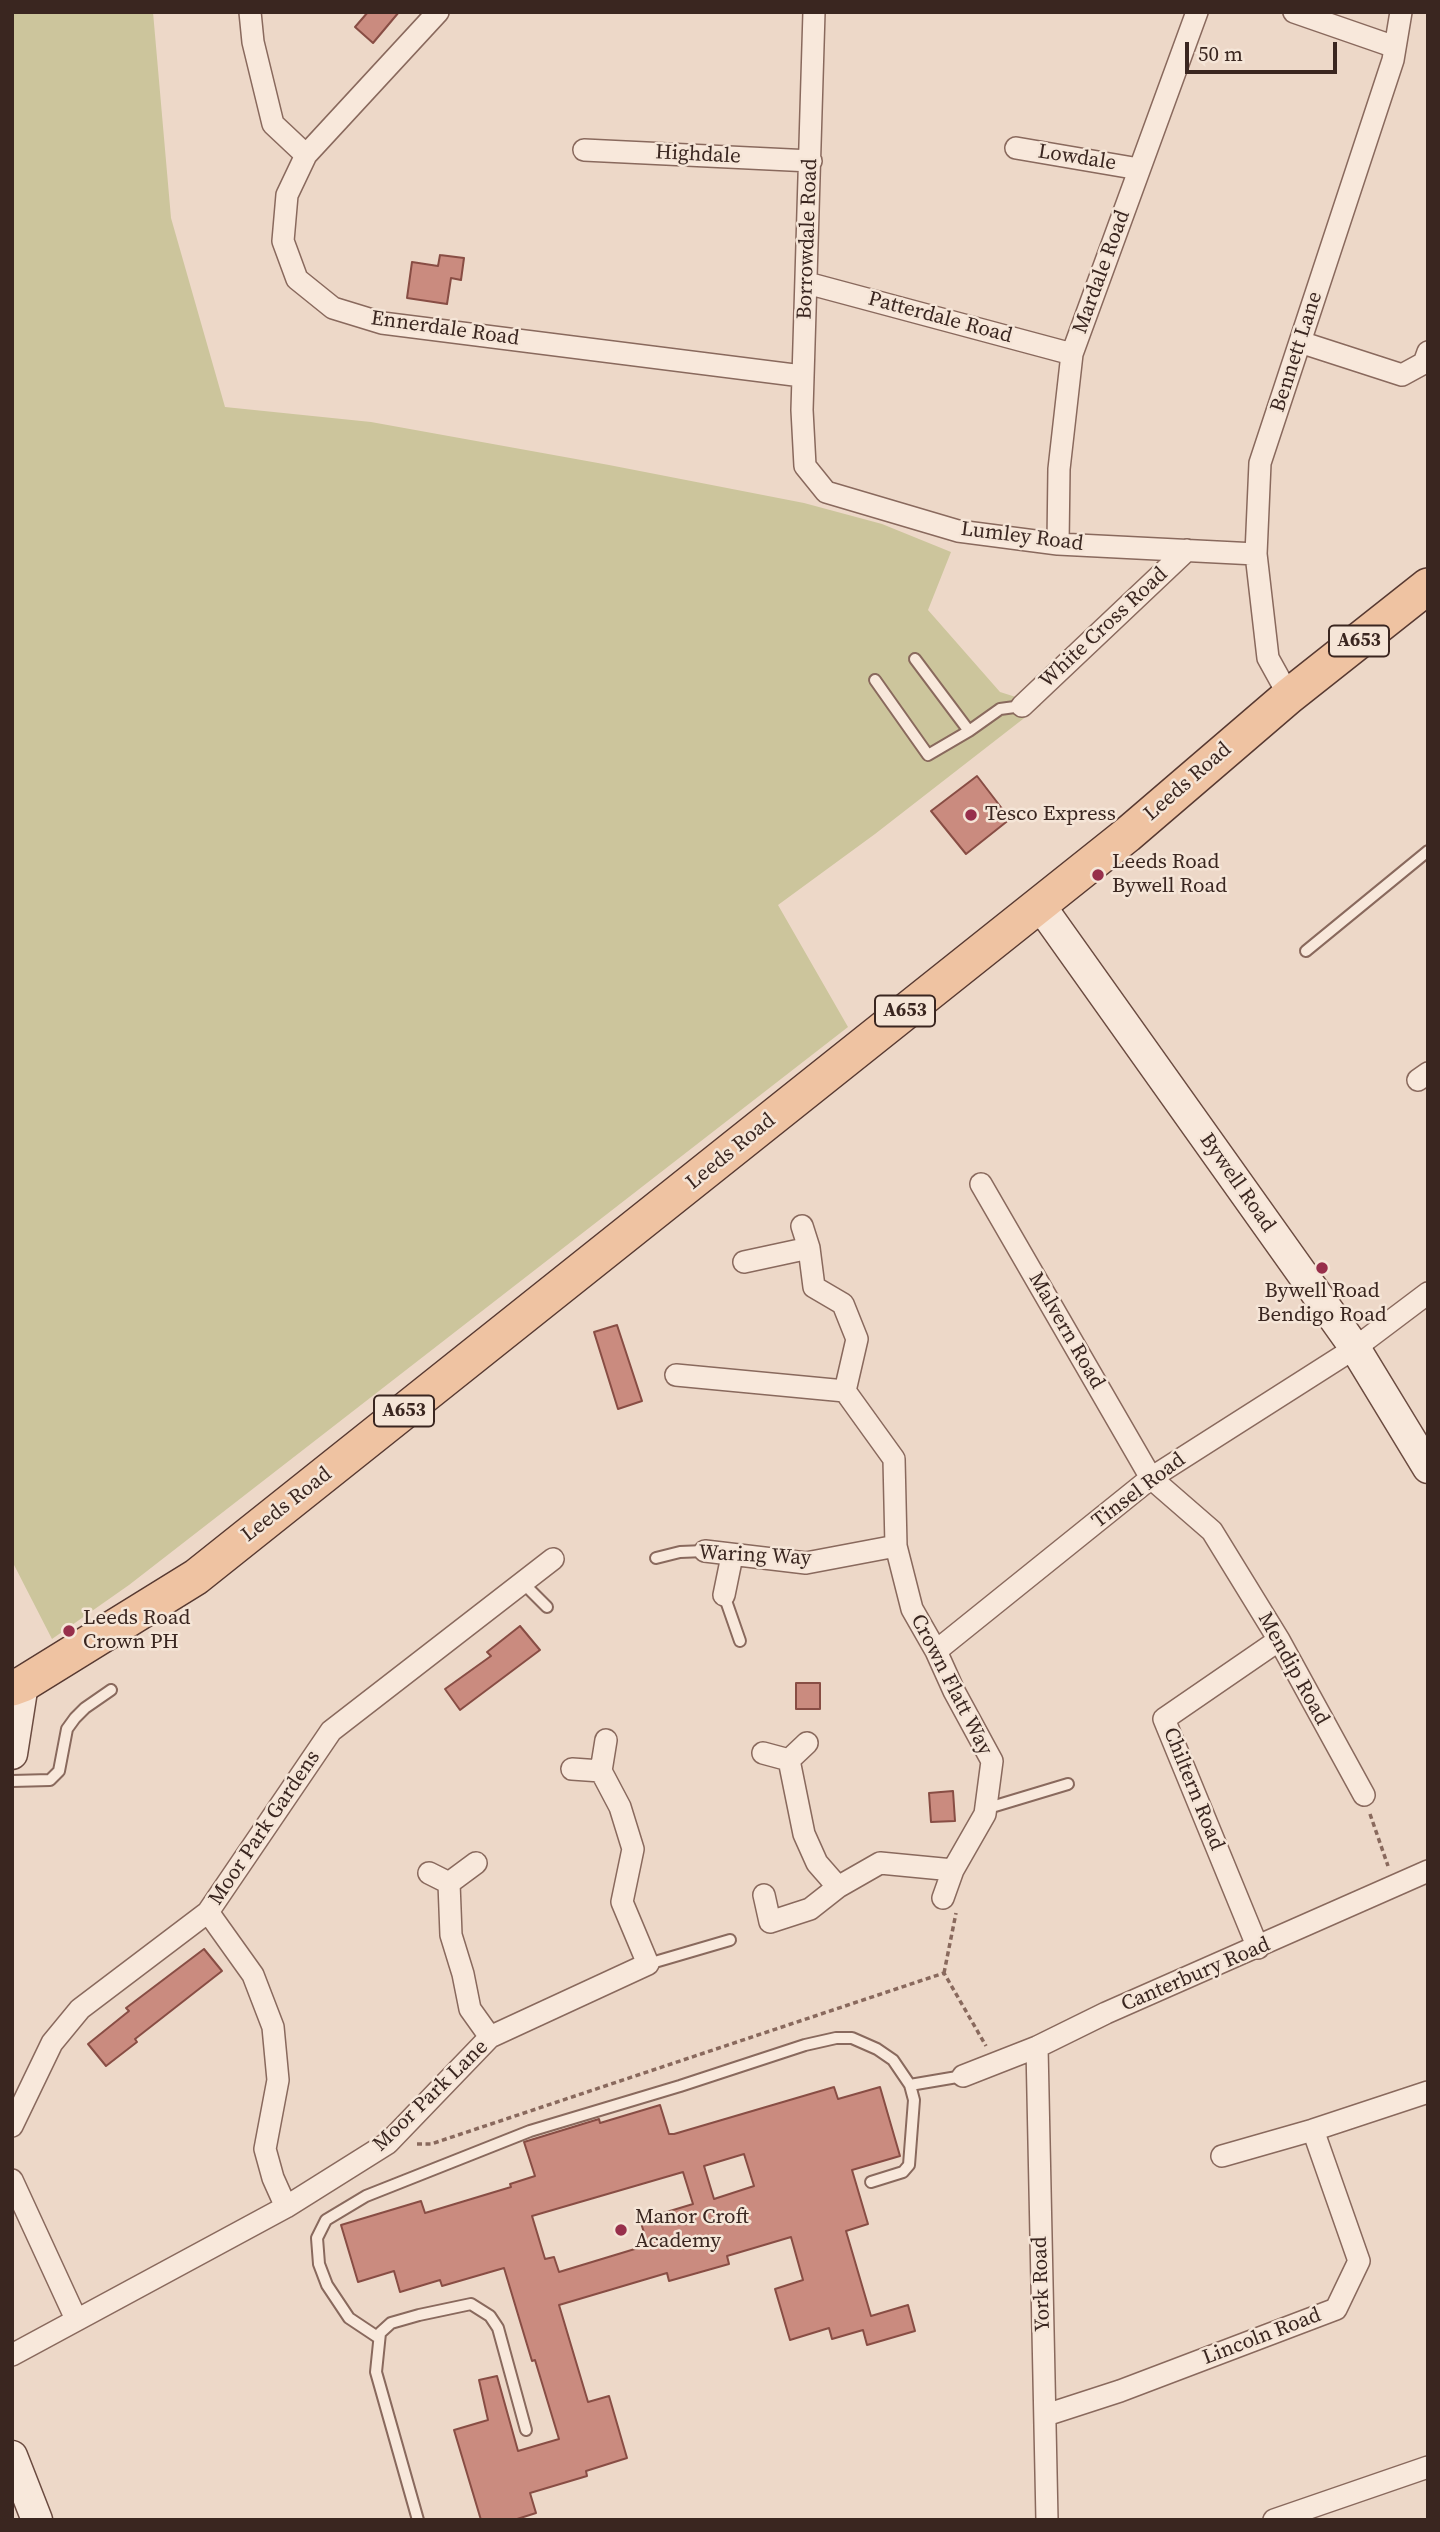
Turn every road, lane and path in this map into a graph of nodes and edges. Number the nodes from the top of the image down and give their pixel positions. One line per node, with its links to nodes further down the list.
1 (250, 12): 10 (street)
2 (438, 12): 10 (street, Ennerdale Road)
3 (814, 12): 11 (street, Borrowdale Road)
4 (1197, 12): 12 (street, Mardale Road)
5 (1294, 12): 7 (street)
6 (1402, 12): 7 (street, Bennett Lane)
7 (1395, 47): 14 (street, Bennett Lane)
8 (1016, 148): 12 (street, Lowdale)
9 (584, 150): 11 (street, Highdale)
10 (306, 155): 17 (street, Ennerdale Road)
11 (811, 161): 13 (street, Borrowdale Road)
12 (1139, 169): 16 (street, Mardale Road)
13 (807, 283): 16 (street, Patterdale Road); 17 (street, Borrowdale Road)
14 (1300, 342): 15 (street); 21 (street, Bennett Lane)
15 (1428, 352)
16 (1073, 354): 19 (street, Mardale Road)
17 (803, 376): 18 (street, Borrowdale Road)
18 (805, 466): 19 (street, Lumley Road)
19 (1058, 544): 20 (street, Lumley Road)
20 (1187, 550): 21 (street, Lumley Road); 26 (street, White Cross Road)
21 (1256, 554): 25 (street, Bennett Lane)
22 (1428, 586): 25 (main road, Leeds Road / A653)
23 (915, 659): 27 (lane)
24 (875, 680): 27 (lane)
25 (1289, 696): 29 (main road, Leeds Road / A653)
26 (1021, 706): 27 (lane)
27 (969, 731)
28 (1428, 851): 30 (lane)
29 (1039, 904): 36 (street, Bywell Road); 52 (main road, Leeds Road / A653)
30 (1306, 951)
31 (981, 1184): 40 (street, Malvern Road)
32 (802, 1226): 33 (street)
33 (809, 1248): 34 (street); 38 (street)
34 (744, 1262)
35 (1428, 1293): 36 (street, Tinsel Road)
36 (1355, 1348): 39 (street, Bywell Road); 40 (street, Tinsel Road)
37 (676, 1374): 38 (street)
38 (845, 1391): 41 (street, Crown Flatt Way)
39 (1428, 1468)
40 (1151, 1478): 49 (street, Mendip Road); 51 (street, Tinsel Road)
41 (896, 1546): 43 (street, Waring Way); 51 (street, Crown Flatt Way)
42 (705, 1551): 43 (street, Waring Way); 44 (lane, Waring Way)
43 (732, 1556): 47 (street)
44 (656, 1558)
45 (553, 1559): 46 (street, Moor Park Gardens)
46 (523, 1582): 48 (lane); 74 (street, Moor Park Gardens)
47 (724, 1595): 50 (lane)
48 (547, 1606)
49 (1279, 1640): 63 (street, Mendip Road); 76 (street, Chiltern Road)
50 (740, 1641)
51 (936, 1651): 64 (street, Crown Flatt Way)
52 (18, 1686): 57 (street)
53 (111, 1690): 61 (lane)
54 (606, 1740): 60 (street)
55 (807, 1743): 58 (street)
56 (763, 1753): 58 (street)
57 (12, 1754)
58 (789, 1760): 71 (street)
59 (572, 1769): 60 (street)
60 (601, 1771): 77 (street)
61 (12, 1781)
62 (1068, 1784): 64 (lane)
63 (1364, 1795): 70 (path)
64 (985, 1809): 66 (street, Crown Flatt Way)
65 (476, 1863): 69 (street)
66 (953, 1870): 71 (street); 73 (street, Crown Flatt Way)
67 (1428, 1871): 70 (street, Canterbury Road)
68 (429, 1873): 69 (street)
69 (449, 1883): 79 (street)
70 (1395, 1886): 76 (street, Canterbury Road)
71 (838, 1887): 72 (street)
72 (764, 1895)
73 (943, 1898): 78 (path)
74 (208, 1912): 84 (street, Moor Park Gardens); 89 (street)
75 (730, 1940): 77 (lane)
76 (1258, 1948): 80 (street, Canterbury Road)
77 (648, 1964): 79 (street, Moor Park Lane)
78 (944, 1973)
79 (490, 2037): 89 (street, Moor Park Lane)
80 (1037, 2047): 81 (street, Canterbury Road); 93 (street, York Road)
81 (963, 2076): 82 (lane)
82 (911, 2085): 88 (lane); 91 (lane)
83 (1428, 2092): 85 (street)
84 (12, 2126)
85 (1313, 2130): 86 (street); 93 (street, Lincoln Road)
86 (1222, 2156)
87 (12, 2180): 90 (street)
88 (871, 2182)
89 (286, 2207): 90 (street, Moor Park Lane)
90 (76, 2319): 92 (street, Moor Park Lane)
91 (379, 2338): 94 (lane); 98 (lane)
92 (12, 2355)
93 (1046, 2415): 99 (street, York Road)
94 (526, 2430)
95 (12, 2456): 97 (street)
96 (1428, 2467): 100 (street)
97 (37, 2520)
98 (418, 2520)
99 (1047, 2520)
100 (1275, 2520)

